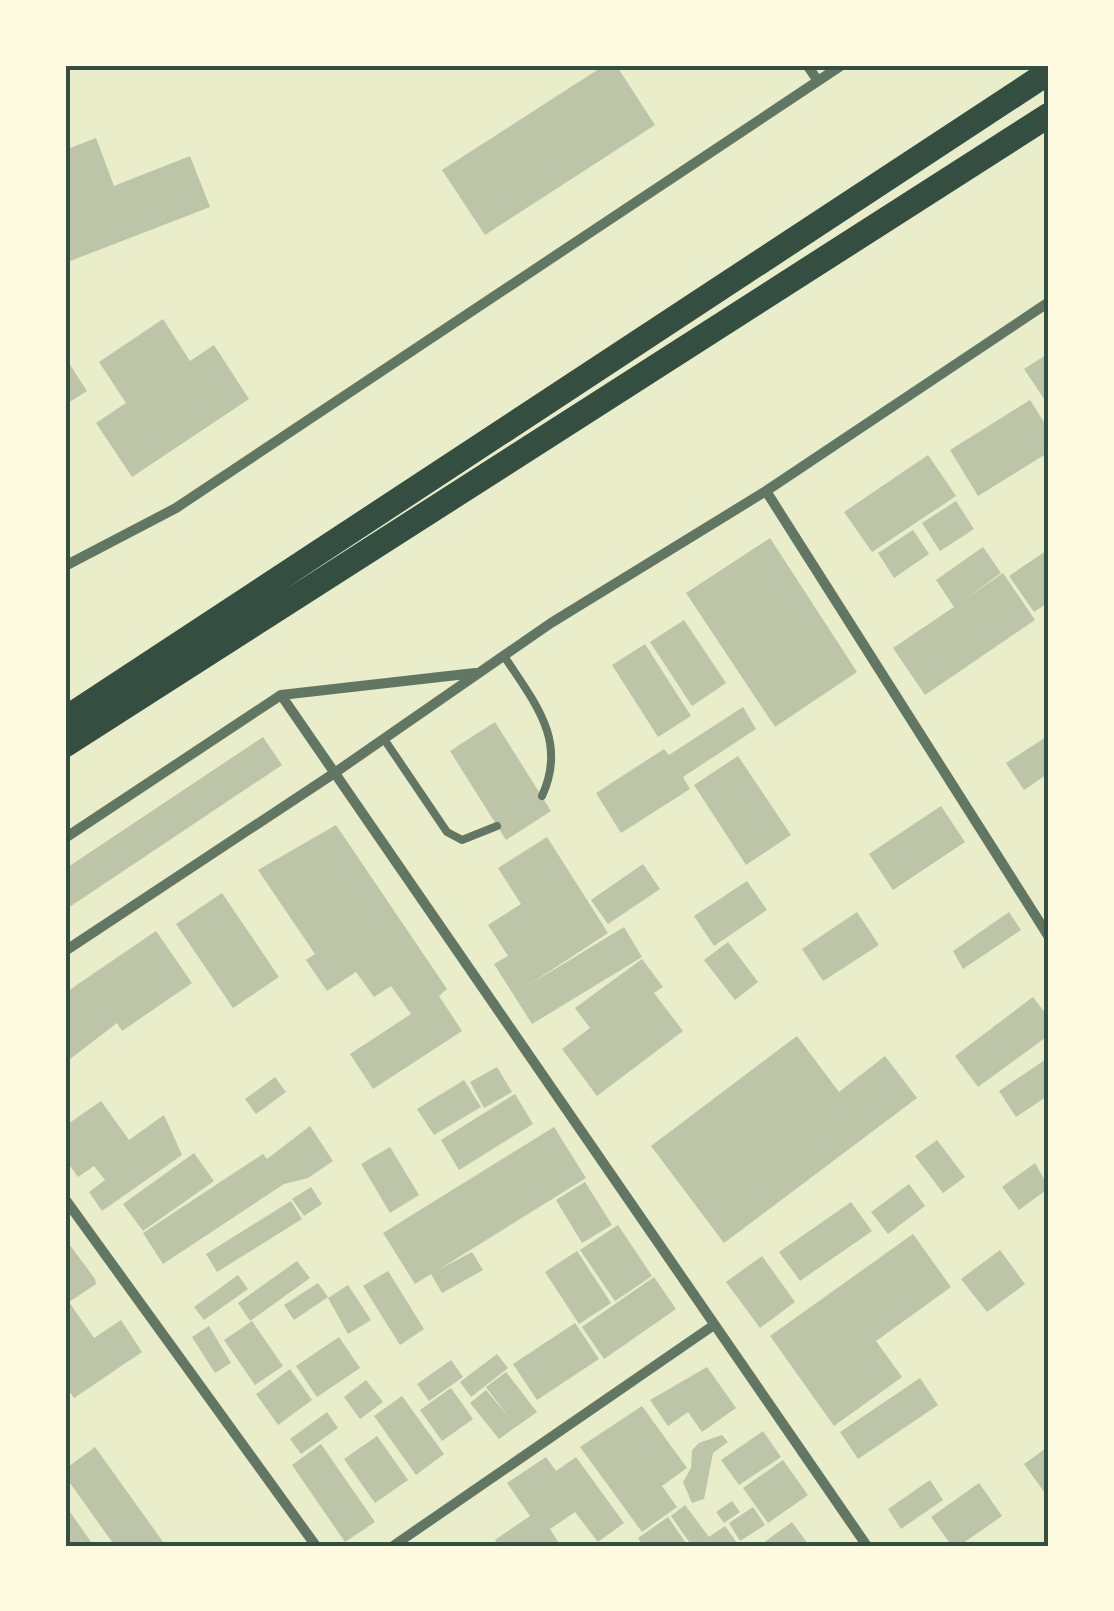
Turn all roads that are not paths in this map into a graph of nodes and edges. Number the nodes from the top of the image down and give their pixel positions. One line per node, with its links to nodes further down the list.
1 (807, 65): 4 (street)
2 (842, 65): 4 (street)
3 (1049, 72): 12 (highway)
4 (818, 81): 8 (street)
5 (1049, 115): 14 (highway)
6 (1049, 302): 7 (street)
7 (766, 491): 9 (street); 19 (street)
8 (65, 566)
9 (504, 656): 10 (street); 16 (lane)
10 (479, 672): 11 (street); 13 (street)
11 (281, 695): 15 (street); 18 (street)
12 (65, 719)
13 (384, 739): 15 (street); 17 (lane)
14 (65, 745)
15 (333, 774): 20 (street); 22 (street)
16 (542, 796)
17 (497, 826)
18 (65, 838)
19 (1049, 937)
20 (65, 951)
21 (65, 1198): 23 (street)
22 (714, 1325): 24 (street); 25 (street)
23 (316, 1546)
24 (394, 1546)
25 (867, 1546)

